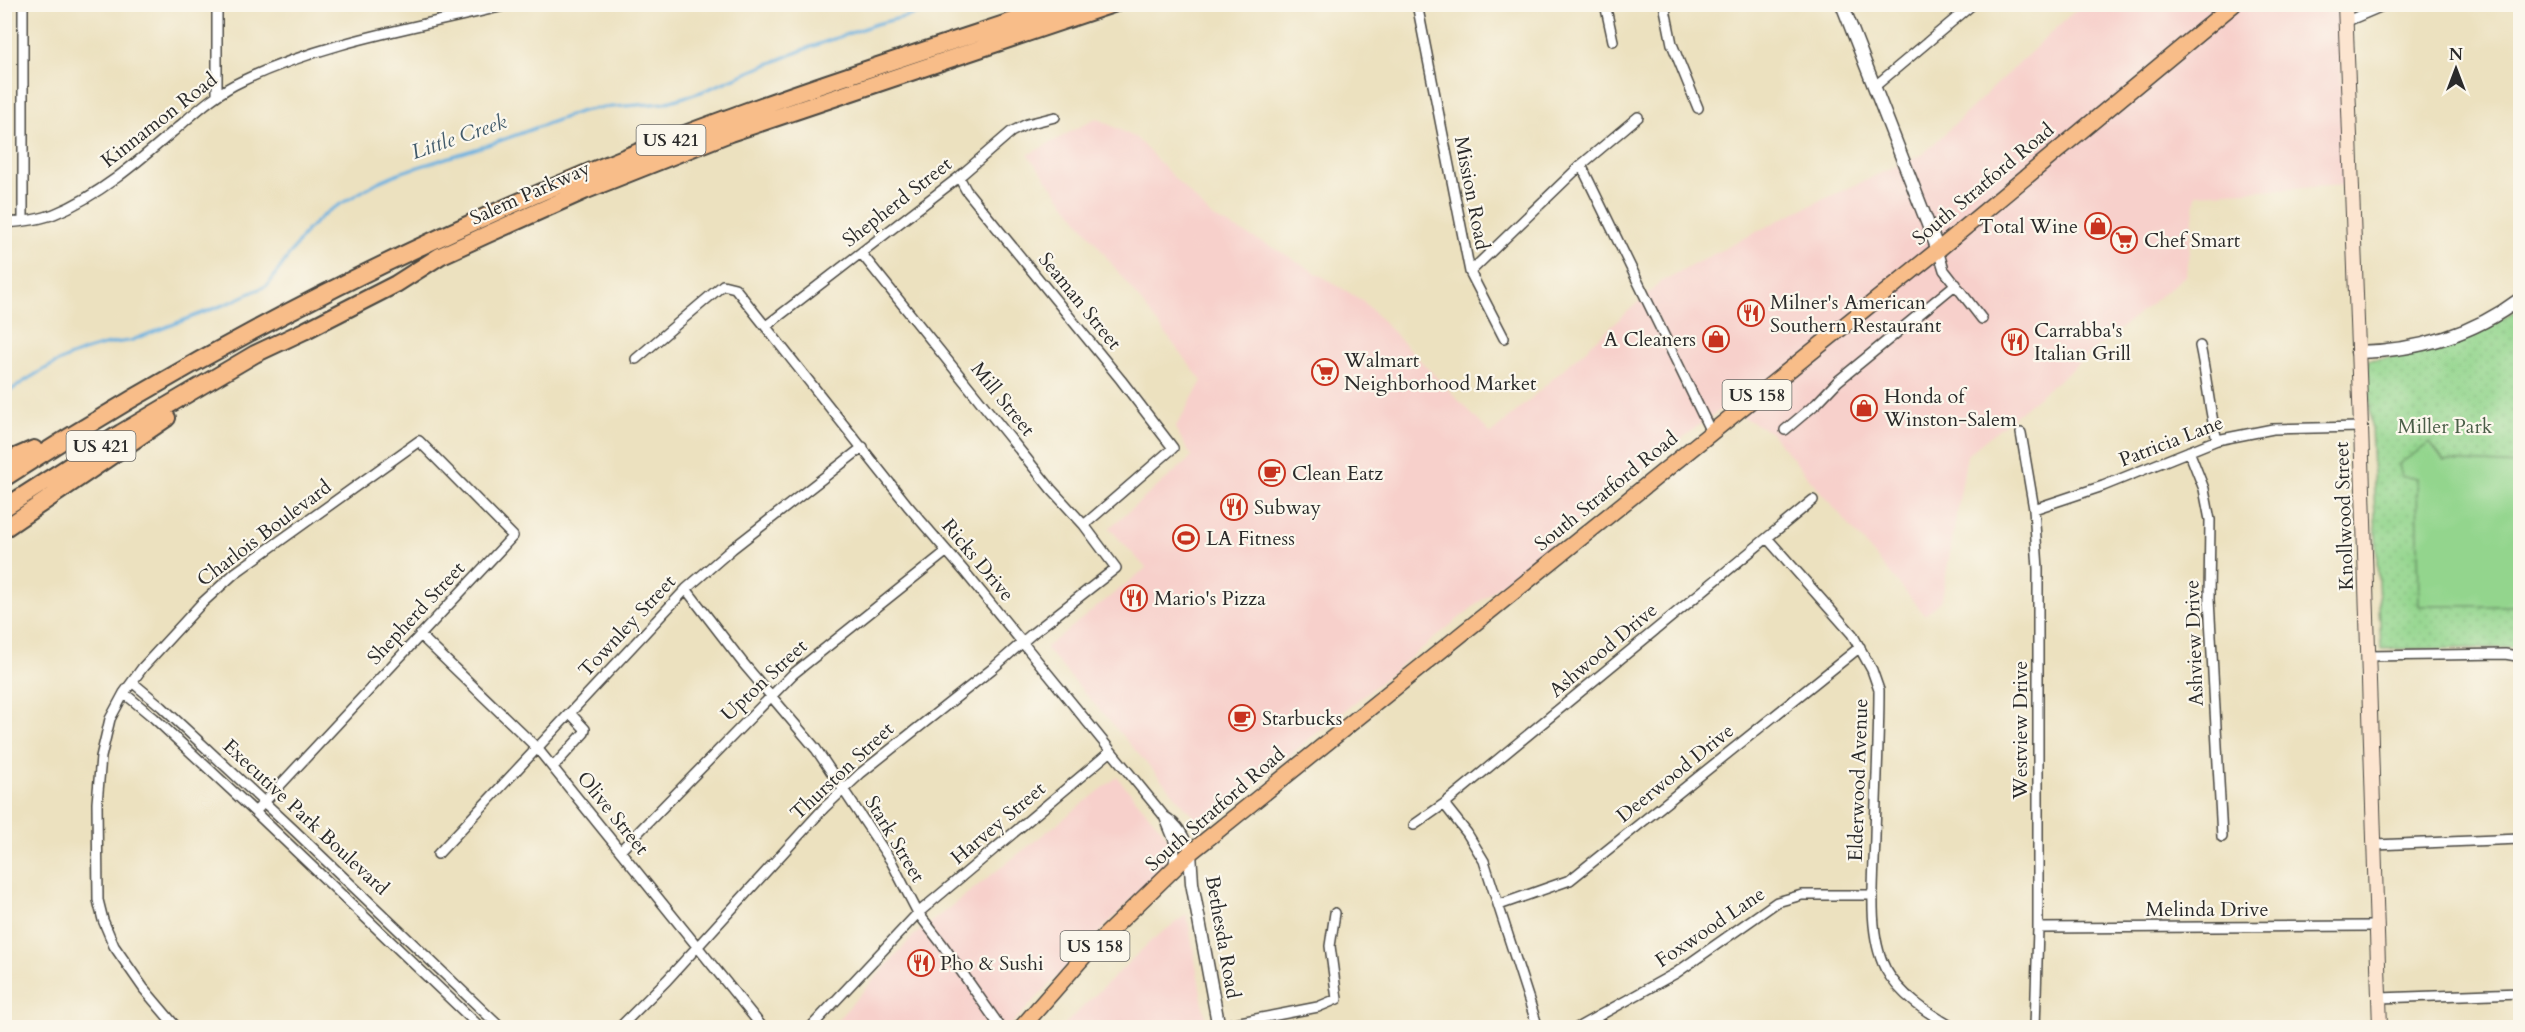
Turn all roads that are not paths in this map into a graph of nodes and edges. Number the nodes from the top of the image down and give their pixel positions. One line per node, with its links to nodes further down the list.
1 (23, 4): 23 (street)
2 (217, 4): 17 (street)
3 (512, 4): 17 (street, Kinnamon Road)
4 (1065, 4): 37 (highway, Salem Parkway / US 421)
5 (1113, 4): 36 (highway, Salem Parkway / US 421)
6 (1417, 4): 27 (street, Mission Road)
7 (1605, 4): 15 (street)
8 (1664, 4): 18 (street)
9 (1842, 4): 16 (street)
10 (1972, 4): 16 (street)
11 (2234, 4): 25 (main road, South Stratford Road / US 158)
12 (2345, 4): 14 (main road, Knollwood Street)
13 (2387, 4): 14 (street)
14 (2345, 22): 34 (main road, Knollwood Street)
15 (1613, 41)
16 (1874, 87): 25 (street)
17 (218, 93): 23 (street, Kinnamon Road)
18 (1698, 108)
19 (1055, 117): 22 (street, Shepherd Street)
20 (1638, 117): 21 (street, Mission Road)
21 (1581, 165): 27 (street, Mission Road); 40 (street)
22 (959, 177): 26 (street, Shepherd Street); 51 (street, Seaman Street)
23 (23, 221): 24 (street, Kinnamon Road)
24 (4, 223)
25 (1938, 250): 28 (street); 40 (main road, South Stratford Road / US 158)
26 (861, 253): 31 (street, Shepherd Street); 51 (street, Mill Street)
27 (1470, 272): 32 (street)
28 (1956, 284): 30 (street); 39 (street)
29 (2520, 299): 34 (street)
30 (1982, 319)
31 (766, 326): 35 (street, Ricks Drive); 44 (street, Ricks Drive)
32 (1504, 338)
33 (2200, 346): 42 (street)
34 (2357, 352): 38 (main road, Knollwood Street)
35 (636, 359)
36 (199, 386): 49 (highway, Salem Parkway / US 421); 52 (highway)
37 (91, 424): 46 (highway); 47 (highway, Salem Parkway / US 421)
38 (2361, 427): 42 (street, Patricia Lane); 60 (main road, Knollwood Street)
39 (1785, 430)
40 (1711, 432): 79 (main road, South Stratford Road / US 158)
41 (2021, 433): 50 (street, Westview Drive)
42 (2217, 440): 45 (street, Patricia Lane)
43 (419, 441): 57 (street, Shepherd Street); 62 (street, Charlois Boulevard)
44 (863, 447): 54 (street, Ricks Drive); 56 (street, Townley Street)
45 (2189, 451): 50 (street, Patricia Lane); 75 (street, Ashview Drive)
46 (4, 462)
47 (4, 478)
48 (1813, 500): 53 (street, Ashwood Drive)
49 (4, 508)
50 (2034, 509): 87 (street, Westview Drive)
51 (1084, 525): 55 (street, Mill Street)
52 (5, 529)
53 (1767, 538): 59 (street, Elderwood Avenue); 71 (street, Ashwood Drive)
54 (947, 551): 58 (street, Ricks Drive); 64 (street, Upton Street)
55 (1116, 568): 58 (street, Thurston Street)
56 (686, 589): 64 (street, Stark Street); 65 (street, Townley Street)
57 (420, 635): 66 (street, Olive Street); 70 (street, Shepherd Street)
58 (1022, 643): 67 (street, Ricks Drive); 69 (street, Thurston Street)
59 (1860, 647): 82 (street, Elderwood Avenue); 83 (street, Deerwood Drive)
60 (2368, 656): 61 (street); 77 (main road, Knollwood Street)
61 (2518, 658)
62 (132, 682): 63 (street, Charlois Boulevard); 70 (street, Executive Park Boulevard)
63 (124, 693): 72 (street, Executive Park Boulevard); 94 (street, Charlois Boulevard)
64 (770, 695): 69 (street, Stark Street); 78 (street, Upton Street)
65 (570, 713): 66 (street, Townley Street); 68 (street)
66 (537, 748): 68 (street, Olive Street); 80 (street, Townley Street)
67 (1110, 752): 73 (street, Ricks Drive); 84 (street, Harvey Street)
68 (553, 767): 78 (street, Olive Street)
69 (845, 790): 84 (street, Stark Street); 88 (street, Thurston Street)
70 (264, 803): 72 (street, Shepherd Street); 89 (street, Executive Park Boulevard)
71 (1444, 804): 74 (street, Ashwood Drive); 83 (street)
72 (255, 812): 90 (street, Executive Park Boulevard)
73 (1164, 816): 79 (street, Ricks Drive); 81 (street, Ricks Drive)
74 (1414, 825)
75 (2222, 837)
76 (2520, 839): 77 (street)
77 (2375, 845): 86 (main road, Knollwood Street)
78 (620, 851): 88 (street, Olive Street)
79 (1190, 853): 81 (main road, South Stratford Road / US 158); 93 (street, Bethesda Road)
80 (438, 854)
81 (1174, 869): 101 (main road, South Stratford Road / US 158)
82 (1873, 894): 103 (street, Foxwood Lane); 104 (street, Elderwood Avenue)
83 (1499, 905): 102 (street)
84 (918, 913): 99 (street, Harvey Street); 100 (street, Stark Street)
85 (1335, 913): 93 (street)
86 (2376, 926): 87 (street, Melinda Drive); 92 (main road, Knollwood Street)
87 (2038, 928): 105 (street, Westview Drive)
88 (698, 946): 97 (street, Thurston Street); 98 (street, Olive Street)
89 (453, 982): 90 (street); 96 (street, Executive Park Boulevard)
90 (442, 991): 95 (street, Executive Park Boulevard)
91 (2520, 993): 92 (street)
92 (2379, 998): 106 (main road, Knollwood Street)
93 (1217, 1027)
94 (177, 1028)
95 (481, 1028)
96 (501, 1028)
97 (619, 1028)
98 (764, 1028)
99 (810, 1028)
100 (1001, 1028)
101 (1021, 1028)
102 (1538, 1028)
103 (1577, 1028)
104 (1954, 1028)
105 (2035, 1028)
106 (2380, 1028)

